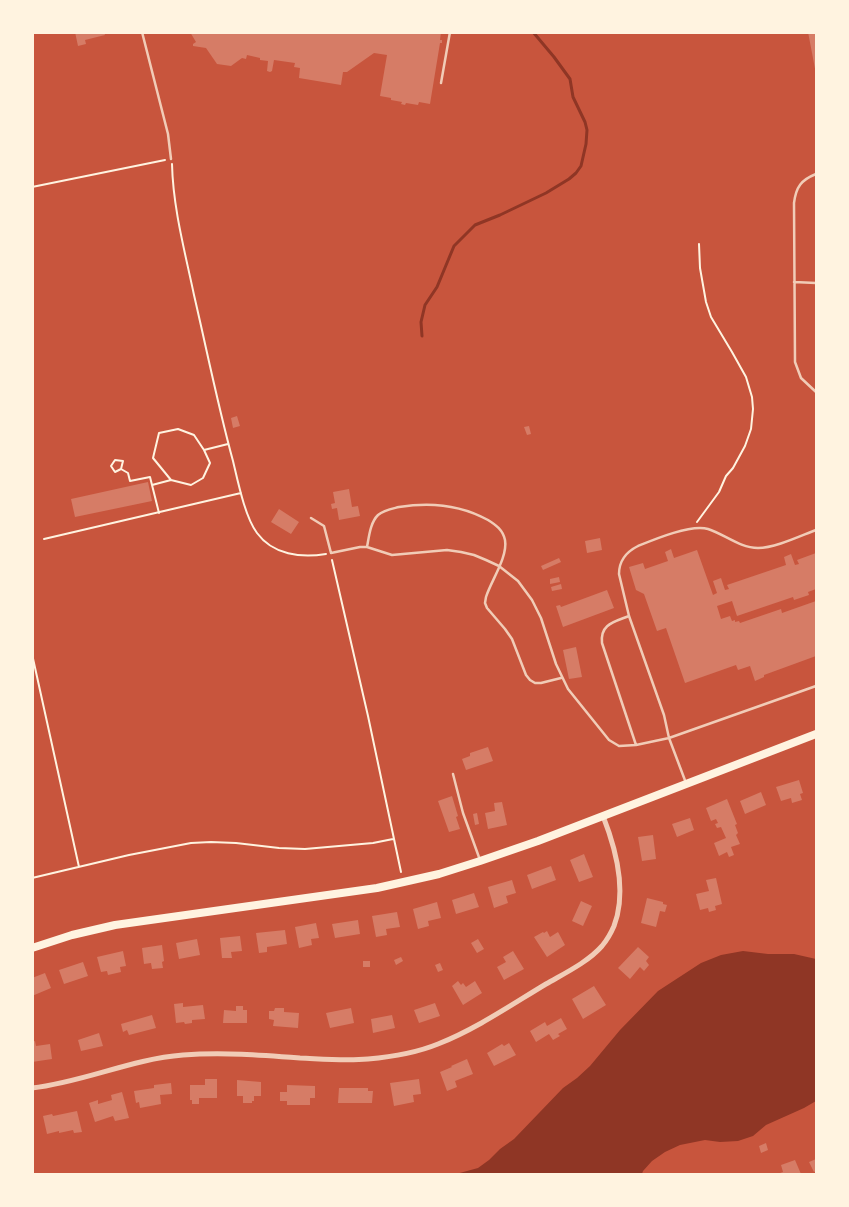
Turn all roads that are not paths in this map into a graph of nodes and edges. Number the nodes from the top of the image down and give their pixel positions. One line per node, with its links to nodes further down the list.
1 (142, 32): 4 (lane)
2 (450, 32): 3 (lane)
3 (441, 83)
4 (171, 159)
5 (816, 174): 6 (lane)
6 (794, 282): 7 (lane); 8 (lane)
7 (816, 283)
8 (816, 392)
9 (311, 518): 11 (lane)
10 (816, 530): 13 (lane)
11 (367, 547): 12 (lane); 12 (lane)
12 (499, 566): 14 (lane); 14 (lane)
13 (629, 616): 17 (lane); 18 (lane)
14 (562, 678): 18 (lane)
15 (816, 686): 17 (lane)
16 (816, 734): 20 (main road)
17 (669, 738): 18 (lane); 20 (lane)
18 (636, 745)
19 (453, 774): 22 (lane)
20 (686, 784): 21 (main road)
21 (603, 816): 22 (main road); 24 (street)
22 (480, 861): 23 (main road)
23 (32, 948)
24 (32, 1088)

